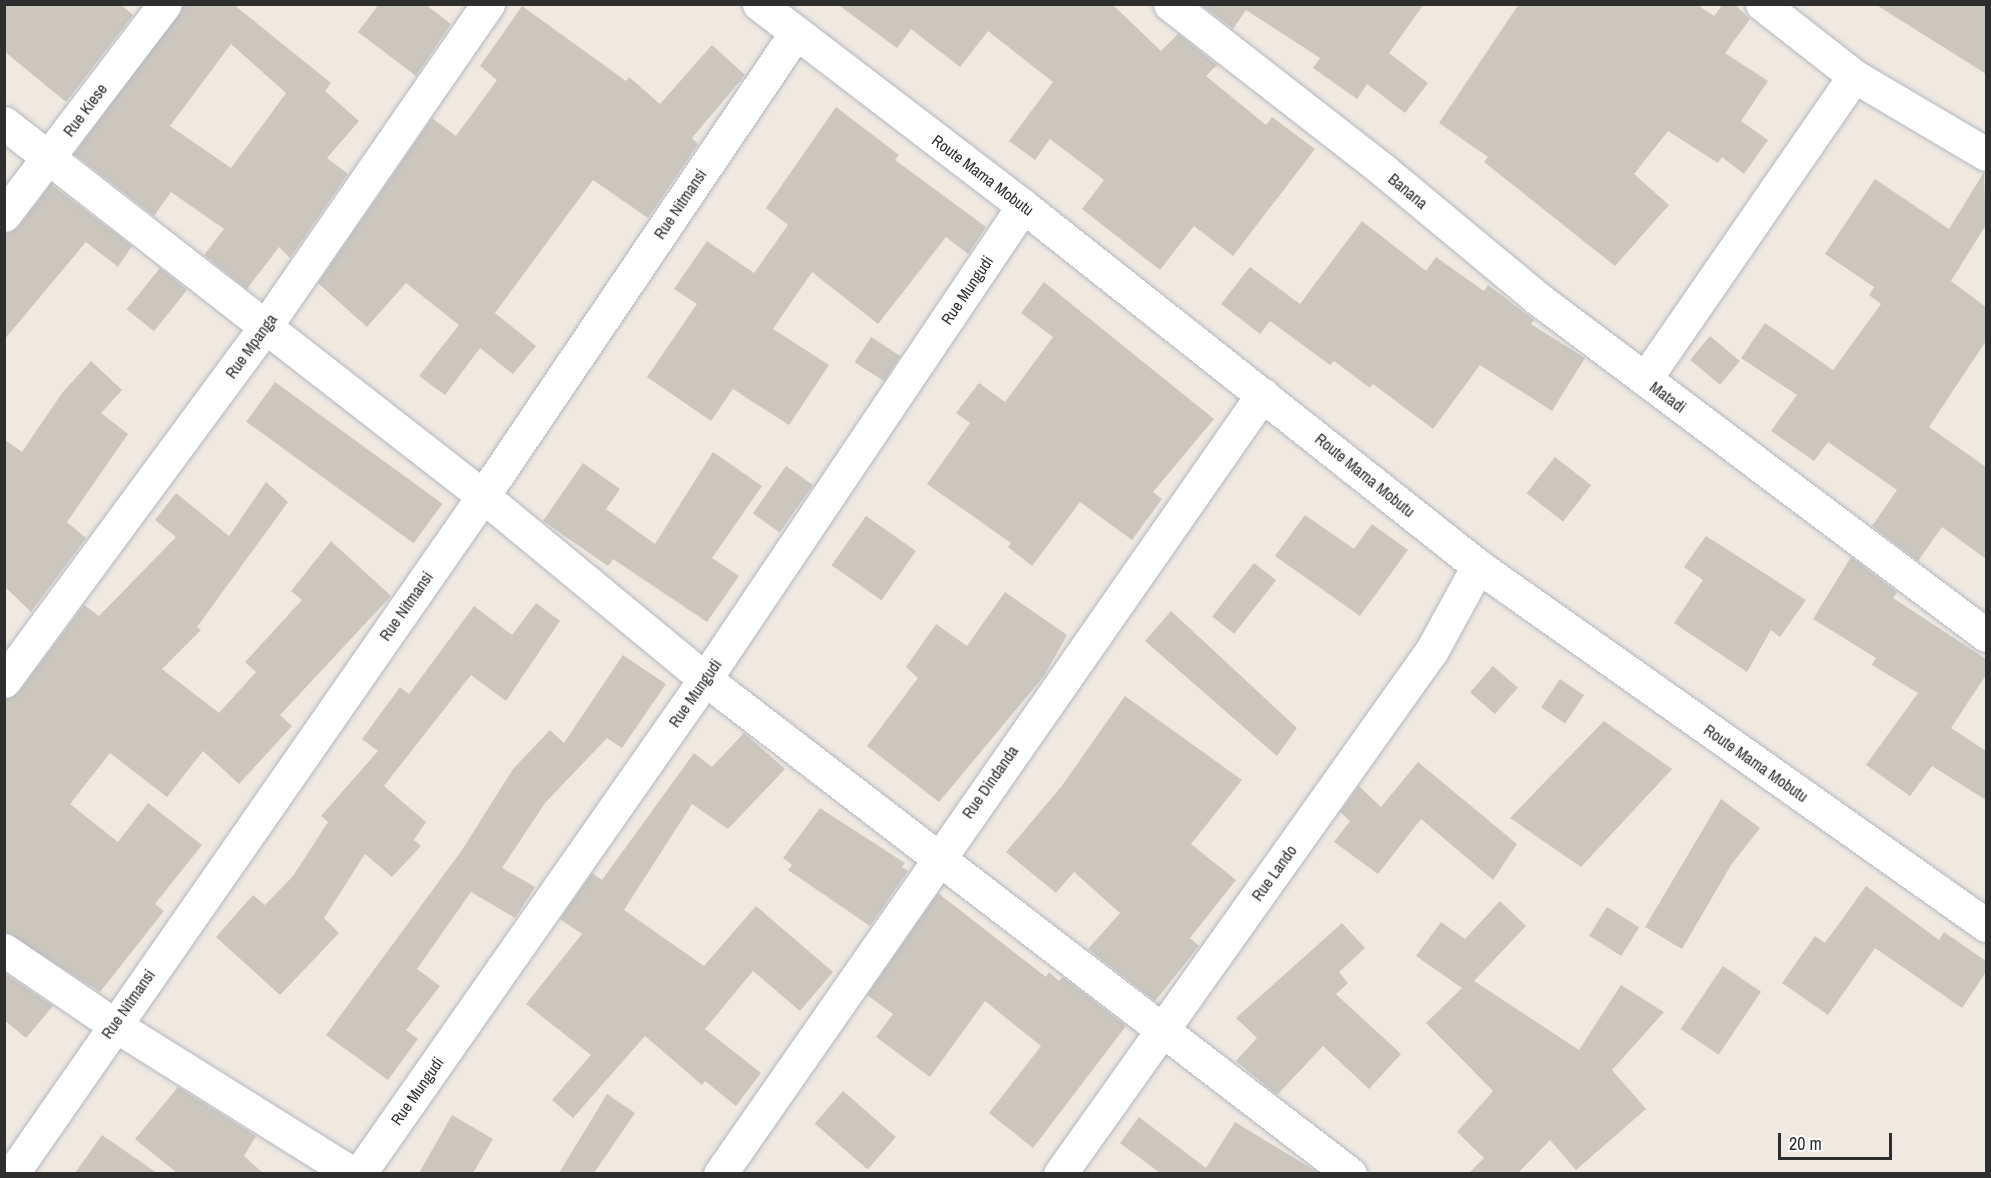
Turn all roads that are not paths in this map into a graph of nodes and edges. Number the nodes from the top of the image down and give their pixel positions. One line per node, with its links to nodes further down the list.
1 (165, 4): 9 (street, Rue Kiese)
2 (488, 4): 12 (street, Rue Mpanga)
3 (1170, 4): 13 (street, Banana)
4 (1762, 4): 6 (street)
5 (778, 15): 10 (street, Route Mama Mobutu); 15 (street, Rue Nitmansi)
6 (1854, 76): 8 (street); 13 (street, Matadi)
7 (4, 123): 9 (street)
8 (1986, 154)
9 (49, 158): 11 (street, Rue Kiese); 12 (street)
10 (1023, 206): 14 (street, Route Mama Mobutu); 18 (street, Rue Mungudi)
11 (4, 215)
12 (265, 327): 15 (street); 19 (street, Rue Mpanga)
13 (1645, 379): 17 (street, Matadi)
14 (1263, 394): 16 (street, Route Mama Mobutu); 20 (street, Rue Dindanda)
15 (483, 496): 18 (street); 23 (street, Rue Nitmansi)
16 (1478, 566): 21 (street, Route Mama Mobutu); 24 (street, Rue Lando)
17 (1986, 635)
18 (705, 679): 20 (street); 27 (street, Rue Mungudi)
19 (4, 681)
20 (937, 857): 24 (street); 28 (street, Rue Dindanda)
21 (1986, 925)
22 (4, 950): 23 (street)
23 (113, 1024): 25 (street, Rue Nitmansi); 26 (street)
24 (1163, 1028): 29 (street, Rue Lando); 30 (street)
25 (12, 1173)
26 (353, 1173)
27 (359, 1173)
28 (720, 1173)
29 (1060, 1173)
30 (1350, 1173)

